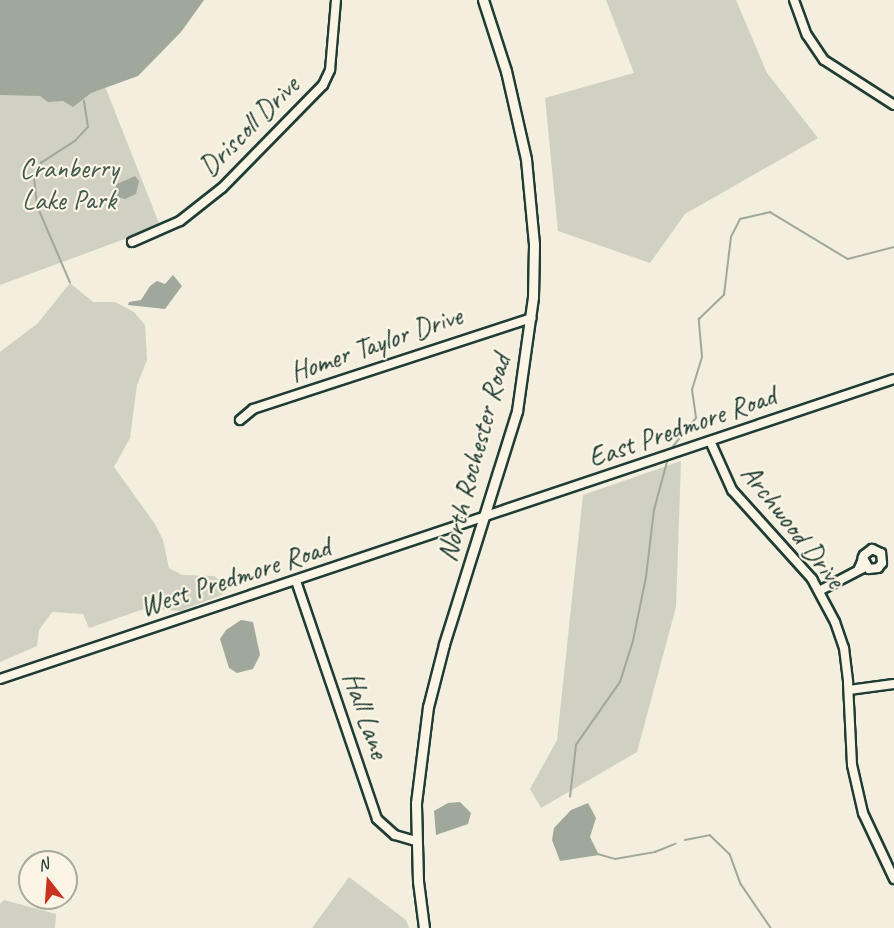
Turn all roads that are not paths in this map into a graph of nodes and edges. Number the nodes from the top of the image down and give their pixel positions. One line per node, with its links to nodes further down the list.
1 (336, 0): 5 (street, Driscoll Drive)
2 (483, 0): 6 (main road, North Rochester Road)
3 (794, 0): 4 (street)
4 (894, 105)
5 (132, 242)
6 (531, 318): 8 (street, Homer Taylor Drive); 10 (main road, North Rochester Road)
7 (894, 379): 9 (street, East Predmore Road)
8 (240, 420)
9 (711, 441): 10 (street, East Predmore Road); 15 (street, Archwood Drive)
10 (485, 518): 14 (street, West Predmore Road); 19 (main road, North Rochester Road)
11 (863, 558): 12 (street); 13 (street); 13 (street)
12 (859, 568): 13 (street); 15 (street)
13 (869, 569)
14 (296, 581): 16 (street, West Predmore Road); 19 (street, Hall Lane)
15 (819, 591): 18 (street, Archwood Drive)
16 (0, 679)
17 (894, 684): 18 (street)
18 (849, 690): 20 (street, Archwood Drive)
19 (416, 841): 21 (main road, North Rochester Road)
20 (894, 879)
21 (424, 928)

